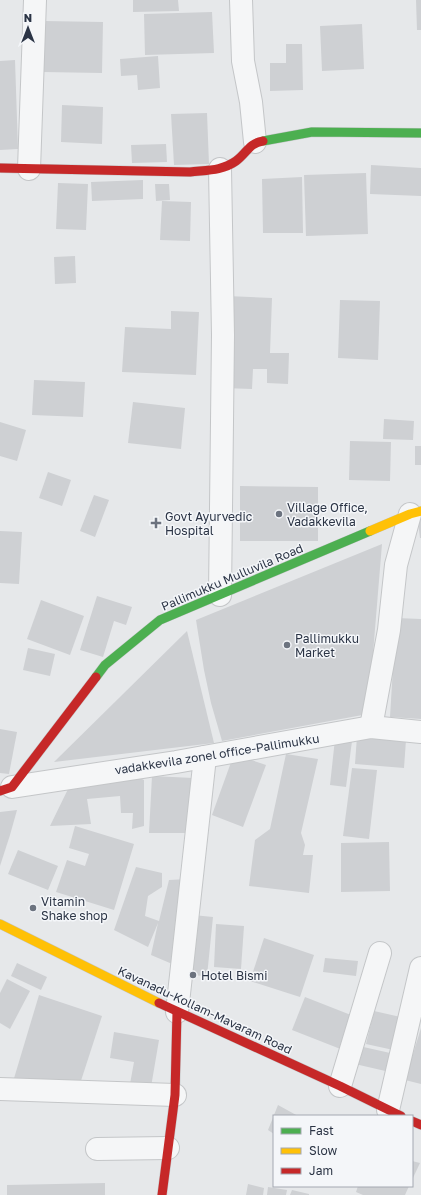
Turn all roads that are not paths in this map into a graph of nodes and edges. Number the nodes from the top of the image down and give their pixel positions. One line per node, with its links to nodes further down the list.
1 (35, 0): 6 (street)
2 (242, 0): 4 (street)
3 (421, 133): 4 (street)
4 (255, 142): 7 (street)
5 (0, 168): 6 (street)
6 (29, 169): 7 (street)
7 (220, 169): 9 (street)
8 (416, 513): 9 (street, Pallimukku Mulluvila Road); 10 (street)
9 (220, 595): 13 (street, Pallimukku Mulluvila Road)
10 (371, 727): 11 (street, vadakkevila zonel office-Pallimukku); 12 (street, vadakkevila zonel office-Pallimukku)
11 (421, 732)
12 (205, 757): 13 (street, vadakkevila zonel office-Pallimukku); 17 (street)
13 (6, 789)
14 (0, 924): 17 (street, Kavanadu-Kollam-Mavaram Road)
15 (380, 953): 18 (street)
16 (421, 968): 21 (street)
17 (177, 1012): 18 (street, Kavanadu-Kollam-Mavaram Road); 20 (street)
18 (340, 1086): 21 (street, Kavanadu-Kollam-Mavaram Road)
19 (0, 1088): 20 (street)
20 (175, 1095): 22 (street)
21 (395, 1113)
22 (168, 1148): 23 (street); 24 (street)
23 (97, 1149)
24 (162, 1195)

